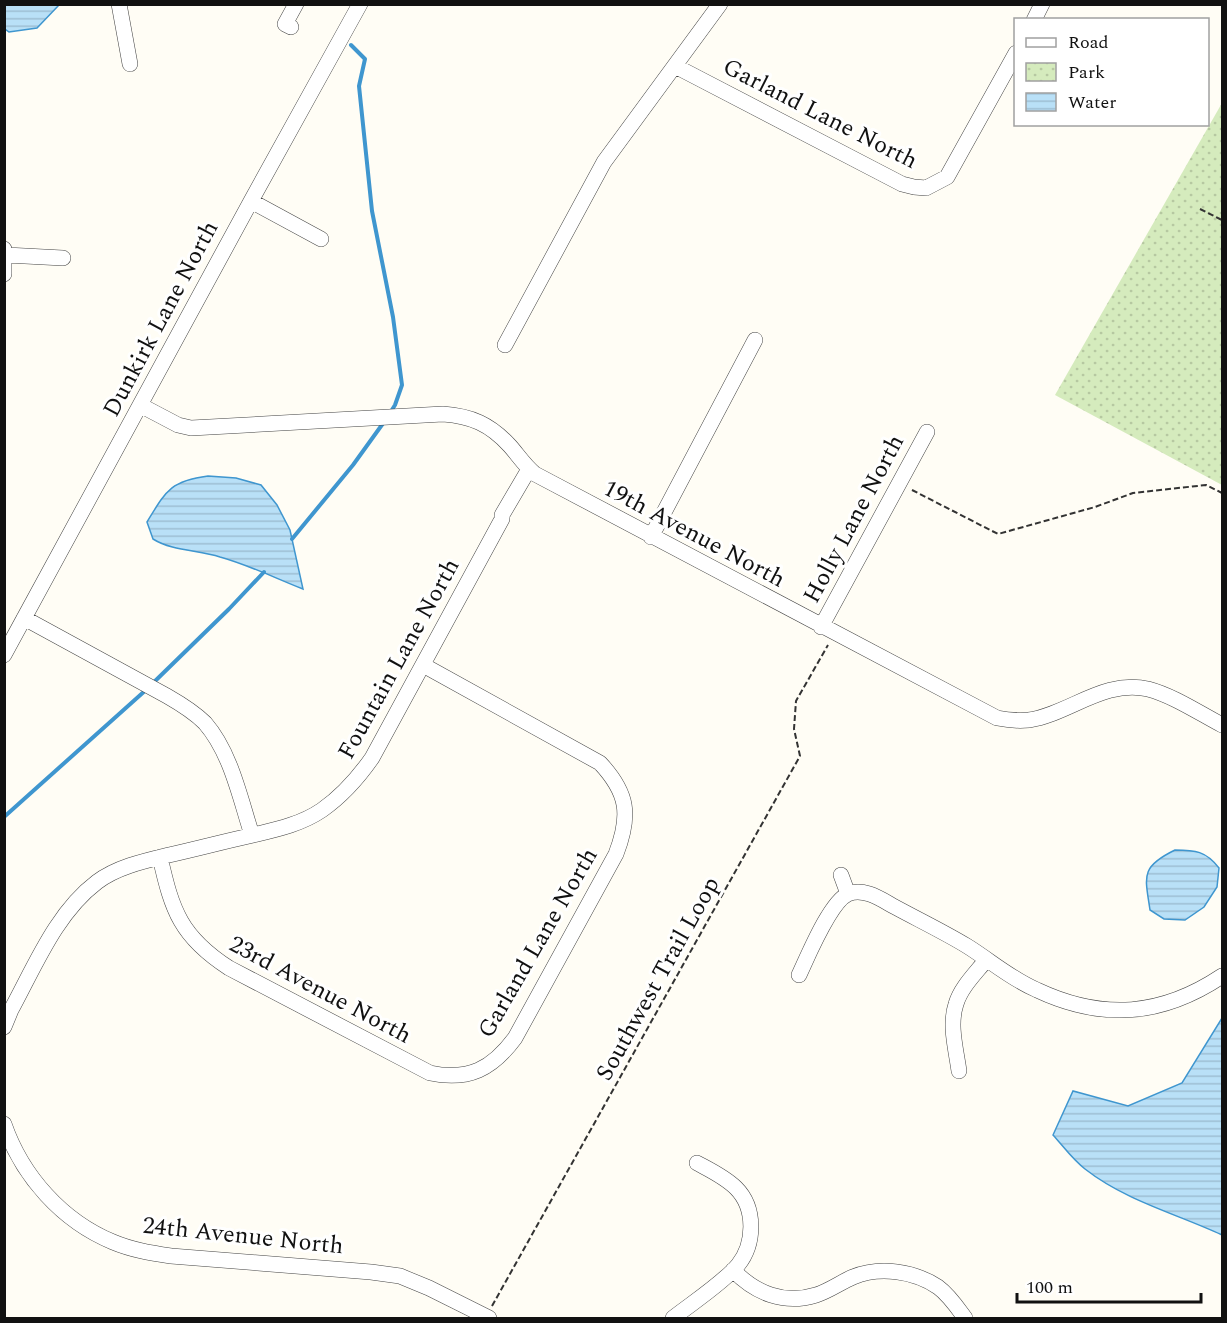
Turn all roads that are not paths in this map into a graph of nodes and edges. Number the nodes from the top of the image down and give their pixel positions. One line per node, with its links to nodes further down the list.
1 (119, 4): 9 (street)
2 (296, 4): 7 (street)
3 (360, 4): 11 (street, Dunkirk Lane North)
4 (720, 4): 10 (street)
5 (1042, 4): 6 (street)
6 (1035, 18)
7 (291, 27)
8 (1014, 56): 10 (street, Garland Lane North)
9 (130, 64)
10 (675, 66): 17 (street)
11 (250, 201): 12 (street); 18 (street, Dunkirk Lane North)
12 (321, 238)
13 (5, 252): 14 (street); 15 (street)
14 (63, 258)
15 (4, 274)
16 (755, 340): 21 (street)
17 (505, 345)
18 (140, 405): 20 (street, 19th Avenue North); 22 (street, Dunkirk Lane North)
19 (927, 432): 23 (street, Holly Lane North)
20 (529, 469): 21 (street, 19th Avenue North); 25 (street, Fountain Lane North)
21 (651, 537): 23 (street, 19th Avenue North)
22 (24, 618): 24 (street, Dunkirk Lane North); 27 (street)
23 (821, 627): 26 (street, 19th Avenue North)
24 (4, 655)
25 (423, 665): 27 (street, Fountain Lane North); 35 (street, Garland Lane North)
26 (1222, 725)
27 (252, 835): 28 (street, Fountain Lane North)
28 (160, 857): 34 (street); 35 (street, 23rd Avenue North)
29 (841, 875): 30 (street)
30 (848, 894): 31 (street); 32 (street)
31 (986, 960): 33 (street); 36 (street)
32 (799, 975)
33 (1222, 976)
34 (4, 1027)
35 (417, 1068)
36 (959, 1071)
37 (4, 1124): 40 (street, 24th Avenue North)
38 (697, 1163): 39 (street)
39 (733, 1270): 41 (street); 42 (street)
40 (487, 1317)
41 (673, 1318)
42 (964, 1318)

